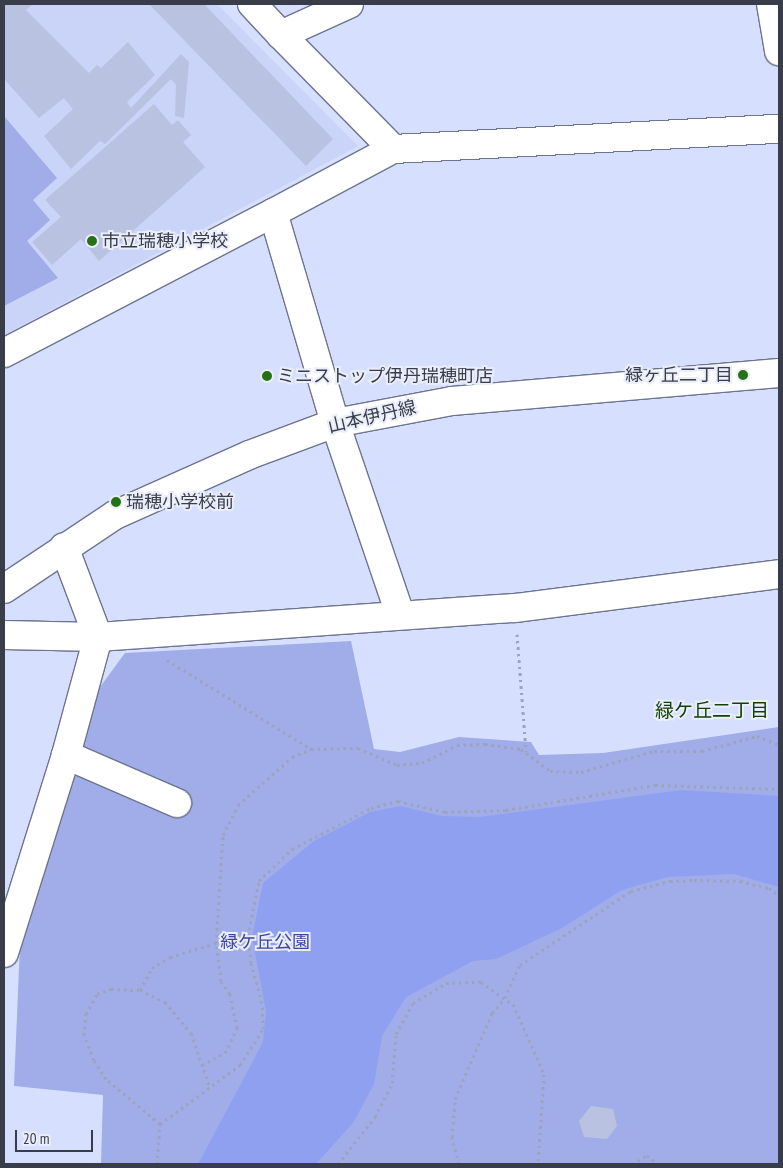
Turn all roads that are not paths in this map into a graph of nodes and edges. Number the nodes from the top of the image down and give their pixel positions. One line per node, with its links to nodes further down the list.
1 (252, 4): 4 (street)
2 (349, 4): 4 (street)
3 (771, 4): 5 (street)
4 (281, 35): 7 (street)
5 (779, 51)
6 (779, 129): 7 (street)
7 (393, 148): 8 (street)
8 (273, 214): 9 (street); 11 (street)
9 (4, 353)
10 (779, 373): 11 (street, 山本伊丹線)
11 (336, 423): 12 (street, 山本伊丹線); 15 (street)
12 (64, 547): 14 (street, 山本伊丹線); 17 (street)
13 (779, 574): 15 (street)
14 (4, 589)
15 (400, 614): 17 (street)
16 (4, 635): 17 (street)
17 (98, 636): 18 (street)
18 (66, 755): 19 (street); 20 (street)
19 (177, 803)
20 (15, 878): 21 (street)
21 (4, 953)

